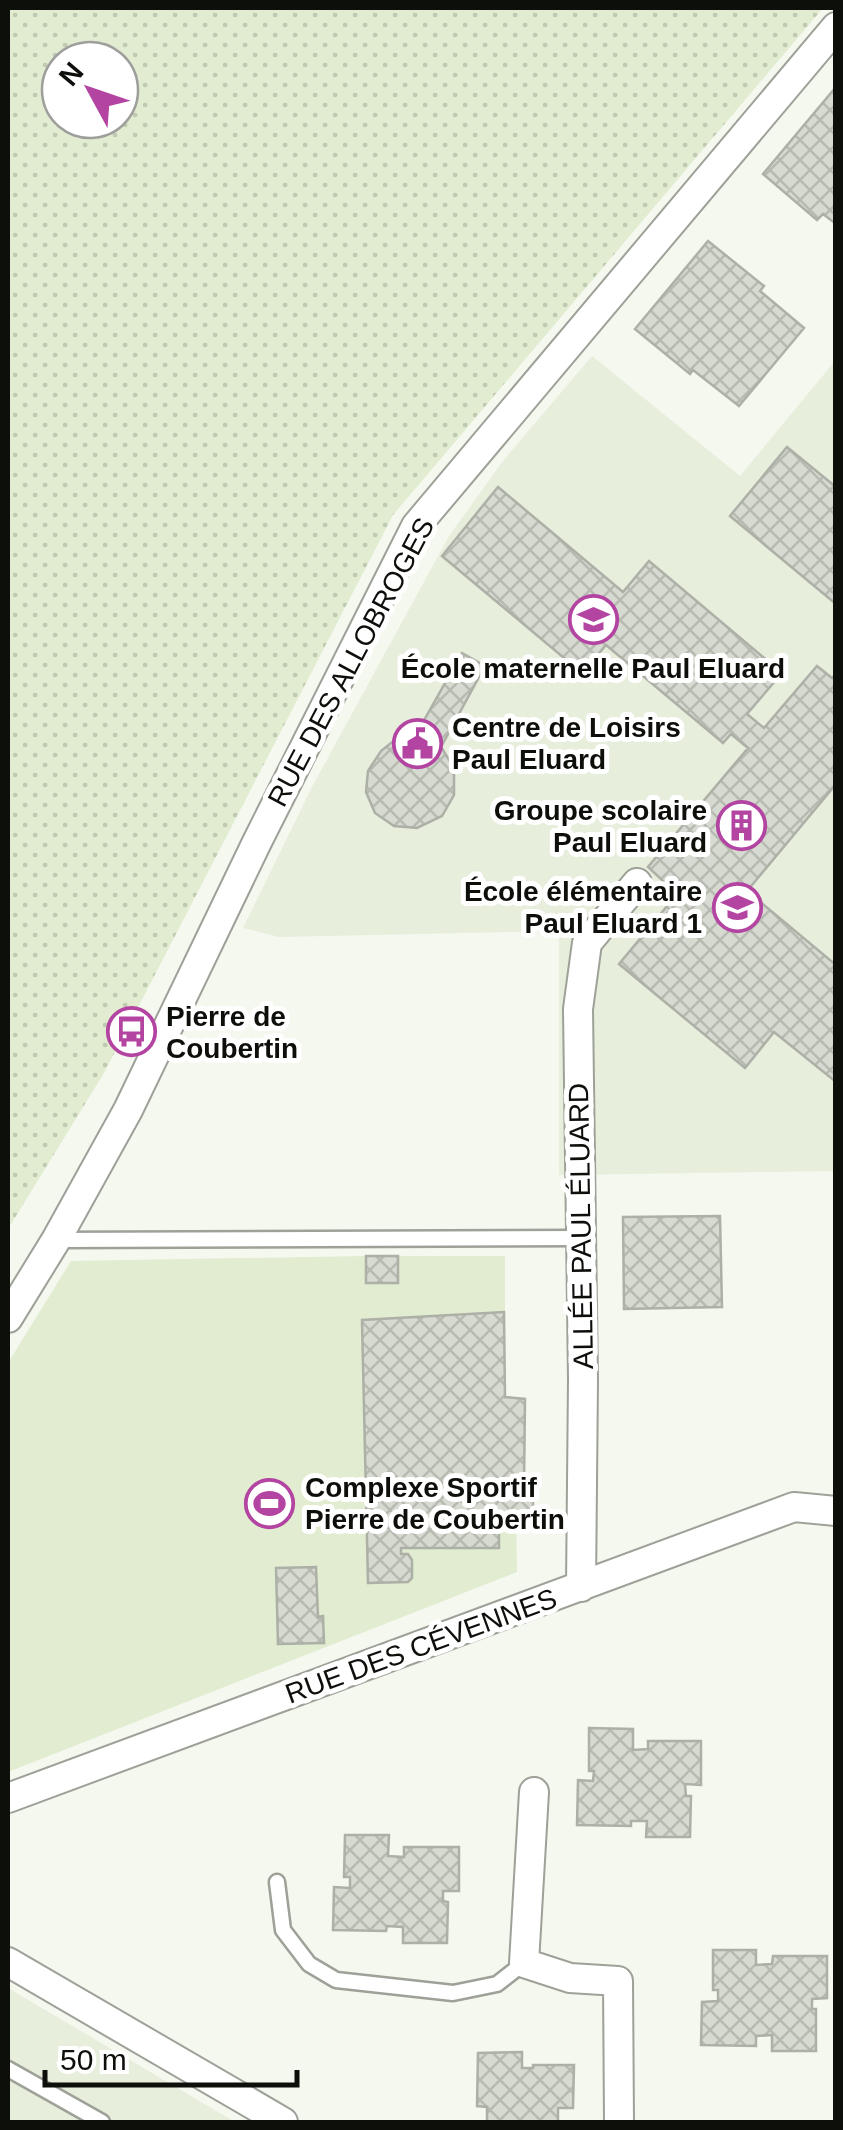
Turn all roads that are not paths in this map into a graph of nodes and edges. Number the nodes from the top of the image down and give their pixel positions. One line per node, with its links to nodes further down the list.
1 (836, 27): 4 (street, RUE DES ALLOBROGES)
2 (636, 883): 3 (street, ALLÉE PAUL ÉLUARD)
3 (582, 1238): 4 (lane); 7 (street, ALLÉE PAUL ÉLUARD)
4 (56, 1240): 5 (street, RUE DES ALLOBROGES)
5 (8, 1318)
6 (836, 1511): 7 (street, RUE DES CÉVENNES)
7 (580, 1587): 9 (street, RUE DES CÉVENNES)
8 (534, 1792): 12 (street)
9 (8, 1798)
10 (277, 1882): 12 (lane)
11 (8, 1962): 15 (street)
12 (524, 1963): 16 (street)
13 (8, 2069): 14 (lane)
14 (102, 2122)
15 (283, 2122)
16 (620, 2122)

